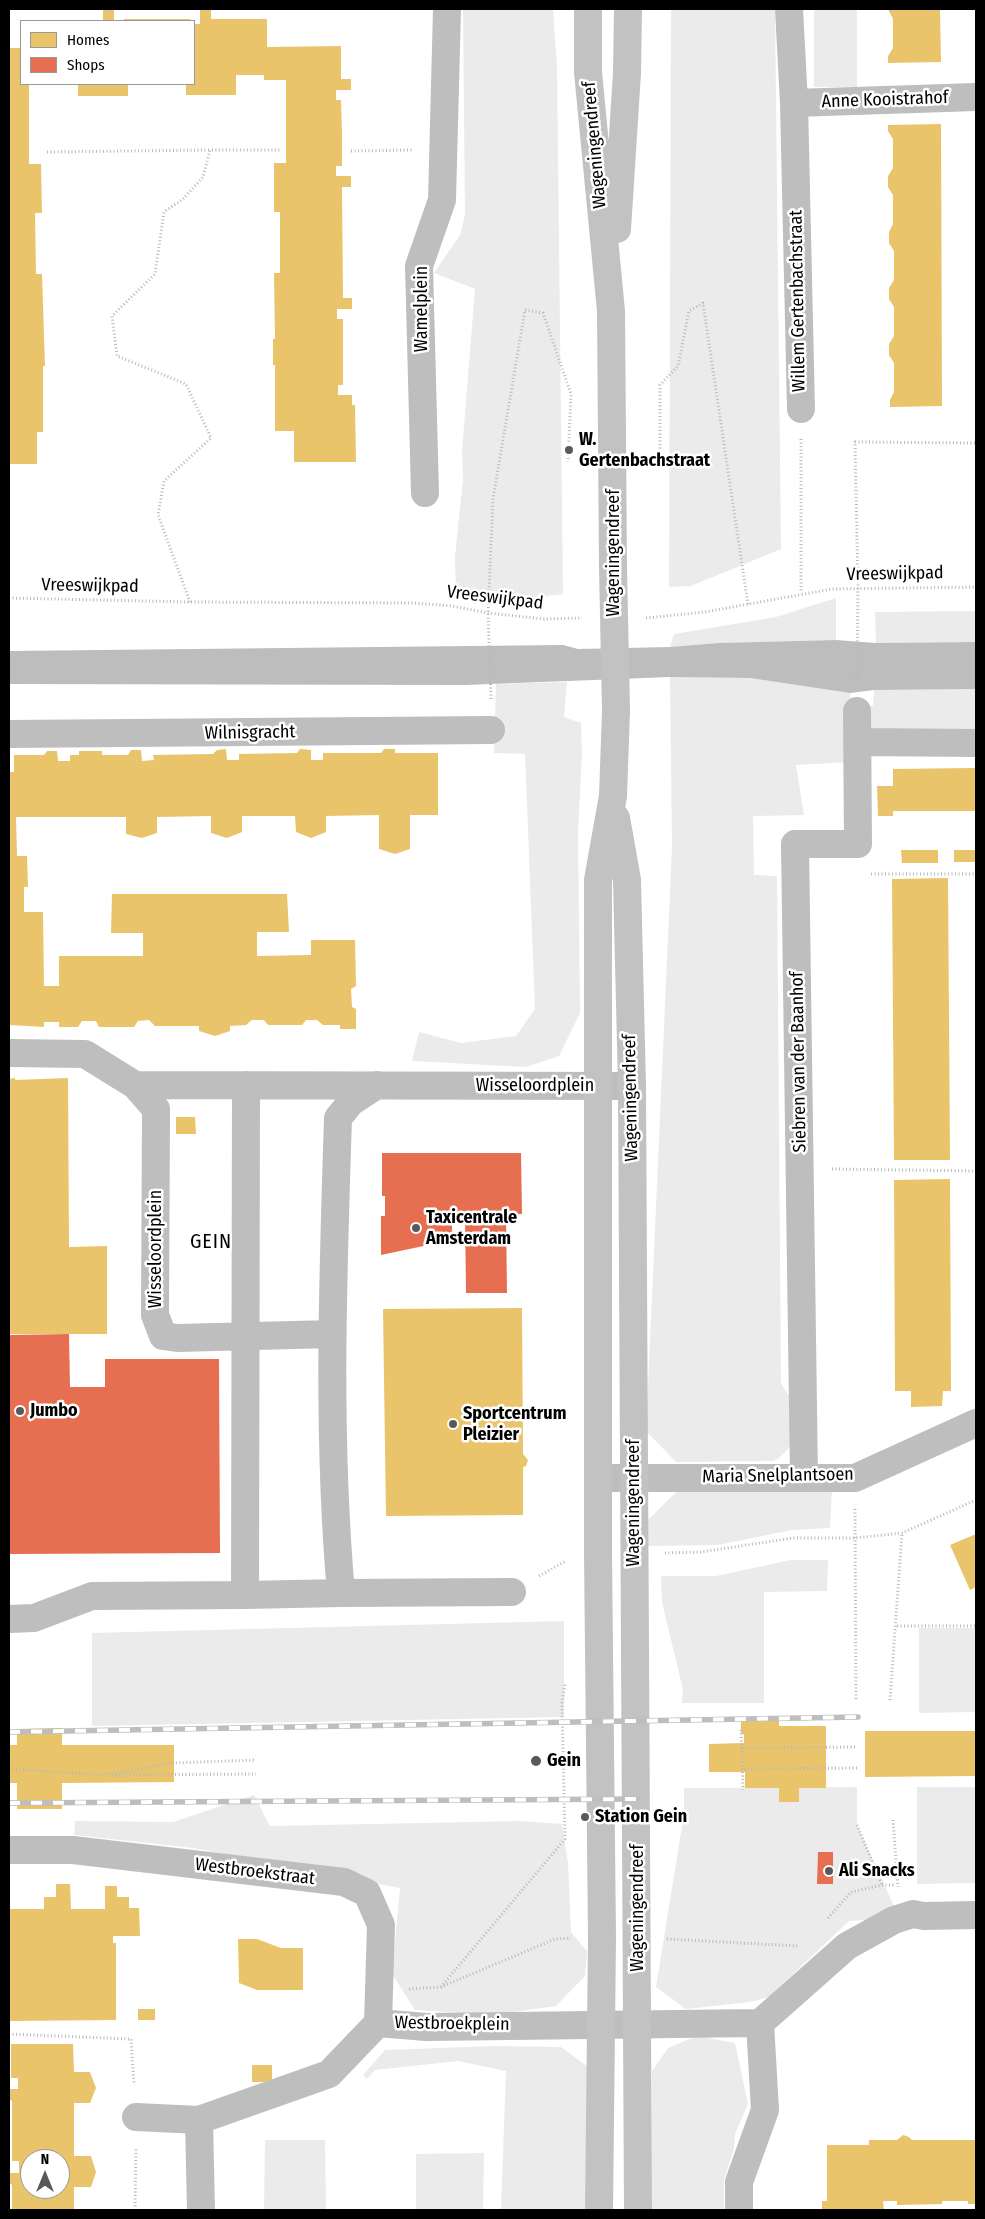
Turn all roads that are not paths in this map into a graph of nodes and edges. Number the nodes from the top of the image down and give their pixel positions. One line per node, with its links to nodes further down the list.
1 (447, 9): 9 (street, Wamelplein)
2 (588, 9): 7 (street, Wageningendreef)
3 (628, 9): 7 (street, Wageningendreef)
4 (789, 9): 6 (street, Willem Gertenbachstraat)
5 (976, 96): 6 (street, Anne Kooistrahof)
6 (794, 103): 8 (street, Willem Gertenbachstraat)
7 (611, 311): 15 (street, Wageningendreef, bridge)
8 (801, 409)
9 (425, 494)
10 (857, 711): 13 (street, Siebren van der Baanhof)
11 (491, 730): 12 (street, Wilnisgracht)
12 (9, 734)
13 (859, 742): 14 (street); 25 (street, Siebren van der Baanhof)
14 (976, 743)
15 (613, 796): 20 (street, Wageningendreef); 21 (street, Wageningendreef)
16 (9, 1053): 17 (street, Wisseloordplein)
17 (135, 1085): 18 (street, Wisseloordplein); 23 (street, Wisseloordplein)
18 (246, 1085): 19 (street, Wisseloordplein); 23 (street)
19 (377, 1085): 20 (street, Wisseloordplein); 22 (street)
20 (598, 1086): 21 (street, Wisseloordplein); 26 (street, Wageningendreef)
21 (632, 1086): 27 (street, Wageningendreef)
22 (332, 1334): 23 (street, Wisseloordplein); 28 (street)
23 (247, 1337): 30 (street)
24 (976, 1423): 25 (street, Maria Snelplantsoen)
25 (804, 1477): 27 (street, Maria Snelplantsoen)
26 (598, 1478): 27 (street, Maria Snelplantsoen); 36 (street, Wageningendreef)
27 (634, 1478): 37 (street, Wageningendreef)
28 (341, 1592): 29 (street); 30 (street)
29 (512, 1592)
30 (245, 1595): 31 (street)
31 (9, 1619)
32 (9, 1850): 34 (street, Westbroekstraat)
33 (976, 1915): 35 (street)
34 (378, 2023): 36 (street, Westbroekplein); 39 (street, Westbroekplein)
35 (760, 2023): 37 (street); 43 (street)
36 (601, 2025): 37 (street); 41 (street, Wageningendreef)
37 (638, 2025): 42 (street, Wageningendreef)
38 (136, 2117): 39 (street, Westbroekplein)
39 (199, 2120): 40 (street)
40 (201, 2210)
41 (598, 2210)
42 (638, 2210)
43 (739, 2210)

